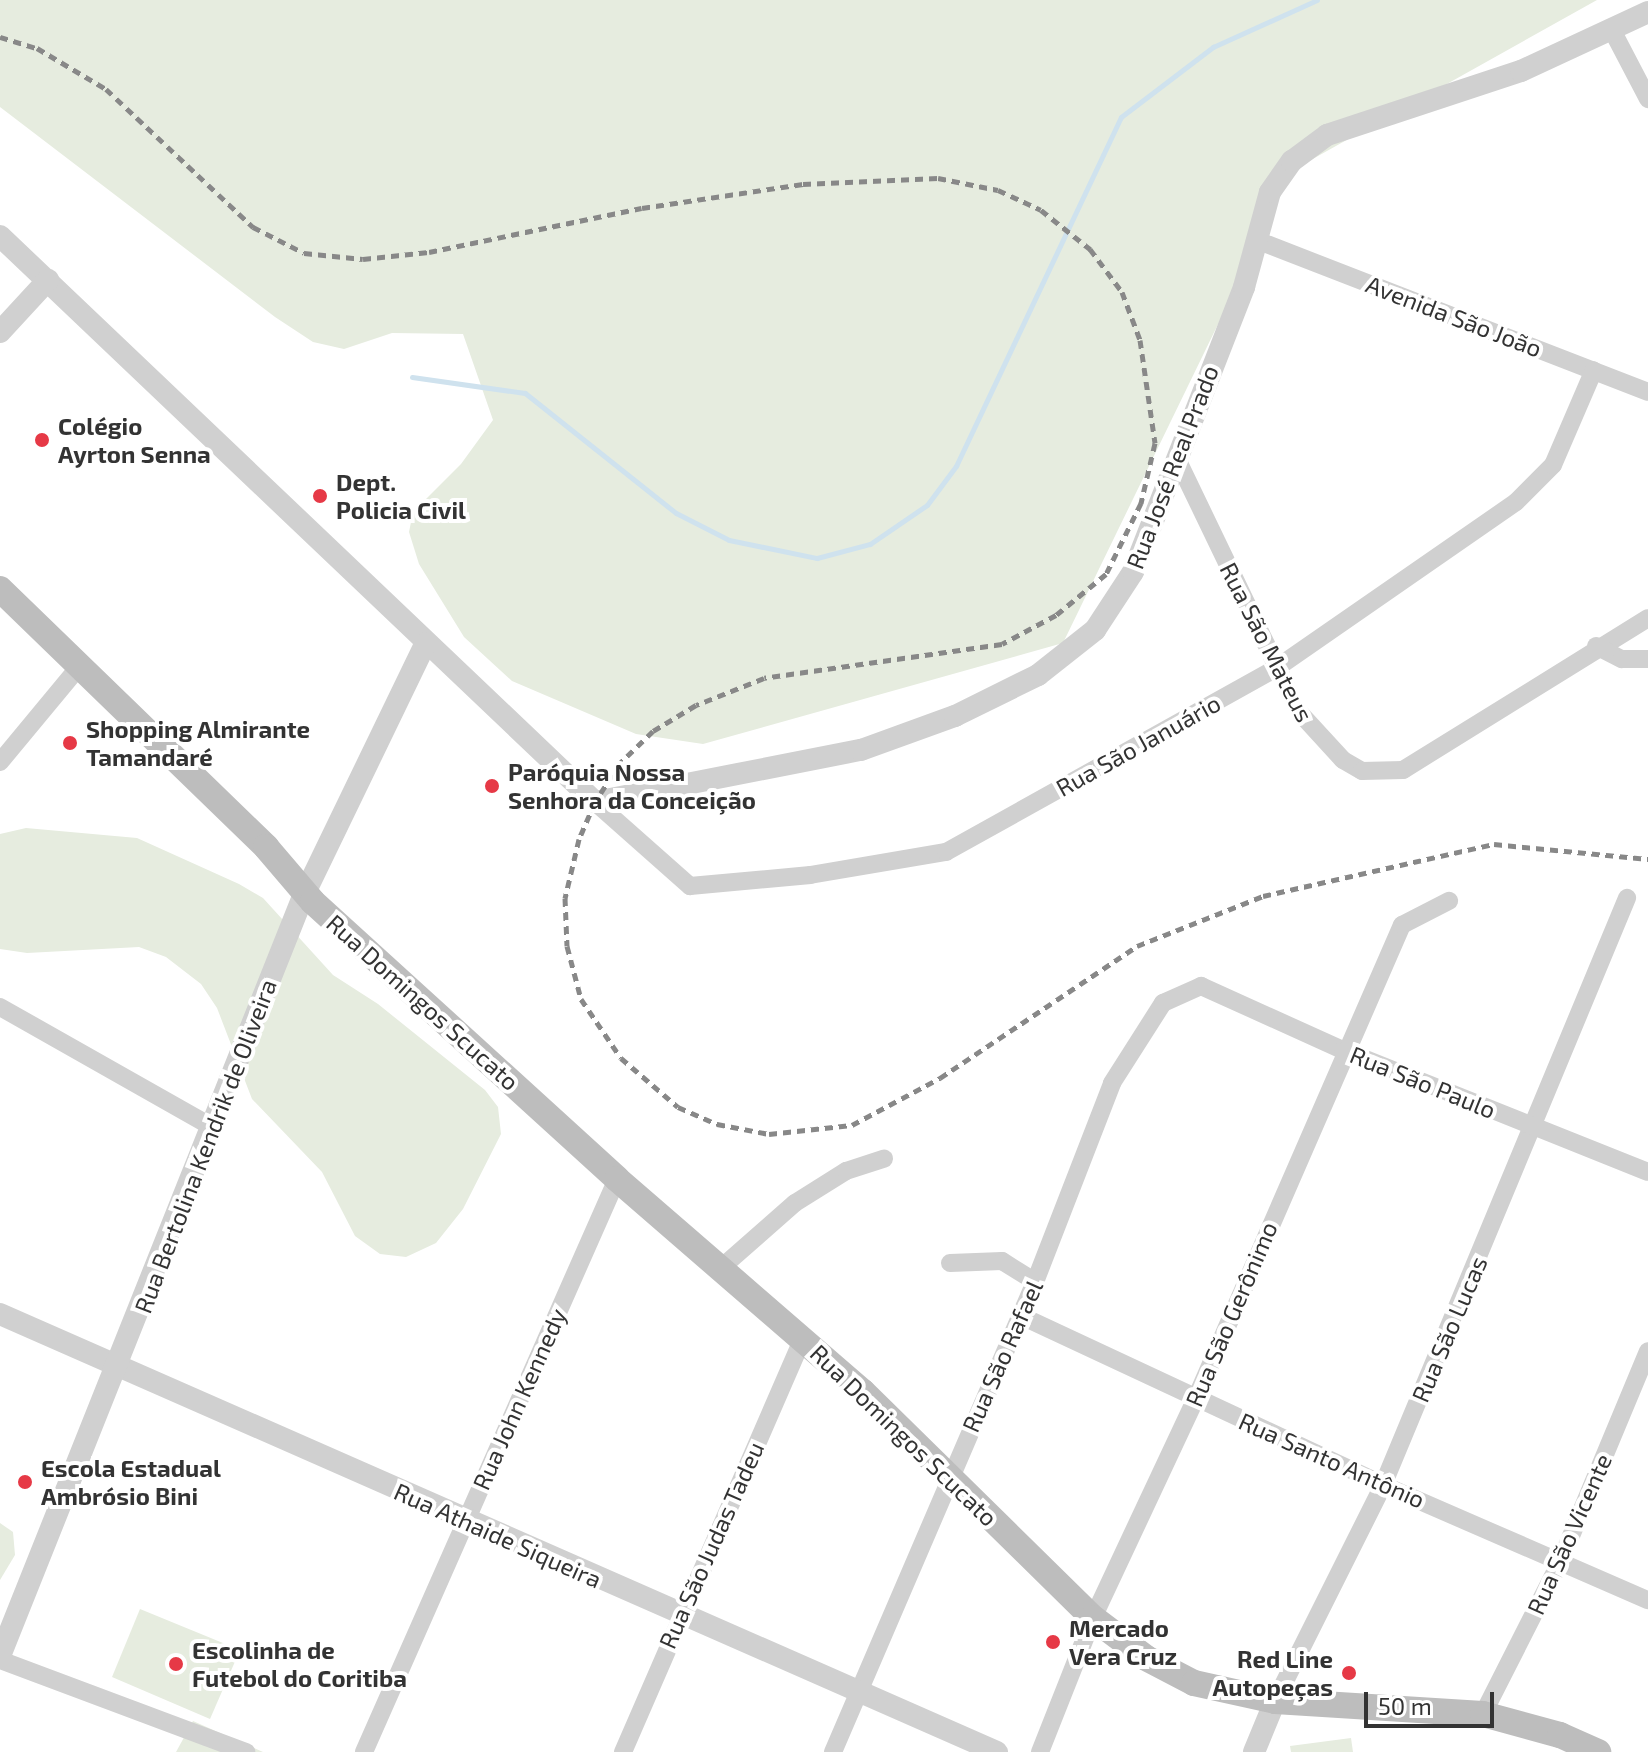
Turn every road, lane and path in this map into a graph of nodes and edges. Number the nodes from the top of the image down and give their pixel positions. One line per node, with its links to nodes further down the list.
1 (1648, 12): 2 (street, Rua José Real Prado)
2 (1612, 30): 3 (street); 5 (street, Rua José Real Prado)
3 (1648, 99)
4 (0, 236): 6 (street)
5 (1259, 241): 8 (street, Avenida São João); 10 (street, Rua José Real Prado)
6 (48, 280): 7 (street); 14 (street)
7 (0, 332)
8 (1594, 370): 9 (street, Avenida São João); 17 (street, Rua São Januário)
9 (1648, 392)
10 (1177, 459): 17 (street, Rua São Mateus); 20 (street, Rua José Real Prado)
11 (0, 589): 18 (main road, Rua Domingos Scucato)
12 (0, 615): 18 (main road, Rua Domingos Scucato)
13 (1648, 618): 15 (street, Rua São Mateus)
14 (426, 643): 20 (street); 21 (street, Rua Bertolina Kendrik de Oliveira)
15 (1596, 646): 16 (street); 17 (street, Rua São Mateus)
16 (1648, 659)
17 (1275, 669): 20 (street, Rua São Januário)
18 (74, 673): 19 (street); 21 (main road, Rua Domingos Scucato)
19 (0, 762)
20 (595, 802)
21 (307, 896): 28 (street, Rua Bertolina Kendrik de Oliveira); 31 (main road, Rua Domingos Scucato)
22 (1627, 898): 27 (street, Rua São Lucas)
23 (1449, 901): 26 (street, Rua São Gerônimo)
24 (1201, 986): 26 (street, Rua São Paulo); 34 (street, Rua São Rafael)
25 (0, 1007): 28 (street)
26 (1343, 1050): 27 (street, Rua São Paulo); 40 (street, Rua São Gerônimo)
27 (1534, 1126): 30 (street, Rua São Paulo); 42 (street, Rua São Lucas)
28 (214, 1128): 39 (street, Rua Bertolina Kendrik de Oliveira)
29 (884, 1159): 33 (street)
30 (1648, 1172)
31 (617, 1179): 33 (main road, Rua Domingos Scucato); 43 (street, Rua John Kennedy)
32 (950, 1263): 34 (street)
33 (721, 1268): 37 (main road, Rua Domingos Scucato)
34 (1035, 1282): 36 (street, Rua São Rafael)
35 (0, 1314): 39 (street, Rua Athaide Siqueira)
36 (1019, 1315): 40 (street, Rua Santo Antônio); 41 (street, Rua São Rafael)
37 (803, 1339): 41 (main road, Rua Domingos Scucato); 46 (street, Rua São Judas Tadeu)
38 (1648, 1351): 44 (street, Rua São Vicente)
39 (119, 1367): 43 (street, Rua Athaide Siqueira); 48 (street, Rua Bertolina Kendrik de Oliveira)
40 (1196, 1398): 42 (street, Rua Santo Antônio); 47 (street, Rua São Gerônimo)
41 (949, 1477): 47 (main road, Rua Domingos Scucato); 49 (street, Rua São Rafael)
42 (1383, 1485): 44 (street, Rua Santo Antônio); 50 (street, Rua São Lucas)
43 (465, 1520): 46 (street, Rua Athaide Siqueira); 53 (street, Rua John Kennedy)
44 (1561, 1560): 45 (street, Rua Santo Antônio); 51 (street, Rua São Vicente)
45 (1648, 1600)
46 (678, 1616): 49 (street, Rua Athaide Siqueira); 54 (street, Rua São Judas Tadeu)
47 (1093, 1618): 50 (main road, Rua Domingos Scucato); 57 (street, Rua São Gerônimo)
48 (0, 1658): 52 (street)
49 (859, 1692): 55 (street, Rua São Rafael); 56 (street, Rua Athaide Siqueira)
50 (1275, 1701): 51 (main road, Rua Domingos Scucato); 58 (street, Rua São Lucas)
51 (1483, 1714): 59 (main road, Rua Domingos Scucato)
52 (246, 1752)
53 (364, 1752)
54 (623, 1752)
55 (833, 1752)
56 (997, 1752)
57 (1040, 1752)
58 (1254, 1752)
59 (1598, 1752)

